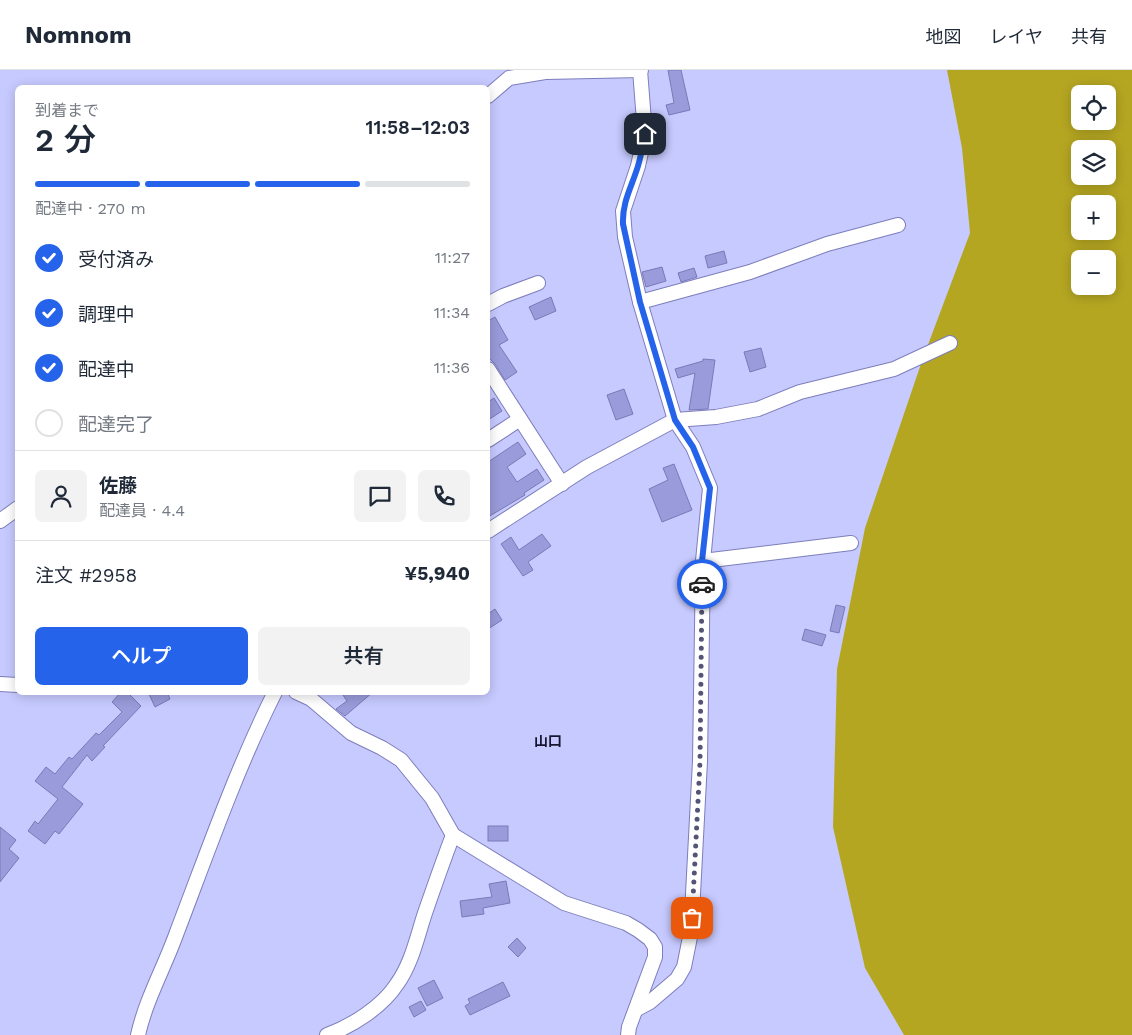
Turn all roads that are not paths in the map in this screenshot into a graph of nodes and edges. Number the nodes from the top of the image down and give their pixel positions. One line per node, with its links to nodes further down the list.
1 (640, 70): 2 (street); 6 (street)
2 (509, 74): 3 (street)
3 (490, 94)
4 (898, 225): 6 (street)
5 (538, 283): 7 (street)
6 (640, 302): 11 (street)
7 (490, 303)
8 (950, 343): 11 (street)
9 (490, 373): 10 (street)
10 (520, 419): 12 (street); 13 (street)
11 (675, 420): 13 (street); 18 (street)
12 (490, 439)
13 (562, 484): 16 (street)
14 (15, 510): 15 (street)
15 (0, 521)
16 (490, 530)
17 (851, 543): 18 (street)
18 (702, 561): 24 (street)
19 (0, 684): 20 (street)
20 (15, 685)
21 (274, 695): 26 (street)
22 (303, 695): 23 (street)
23 (454, 834): 24 (street); 25 (street)
24 (637, 1009): 27 (street)
25 (331, 1034)
26 (138, 1035)
27 (628, 1035)

